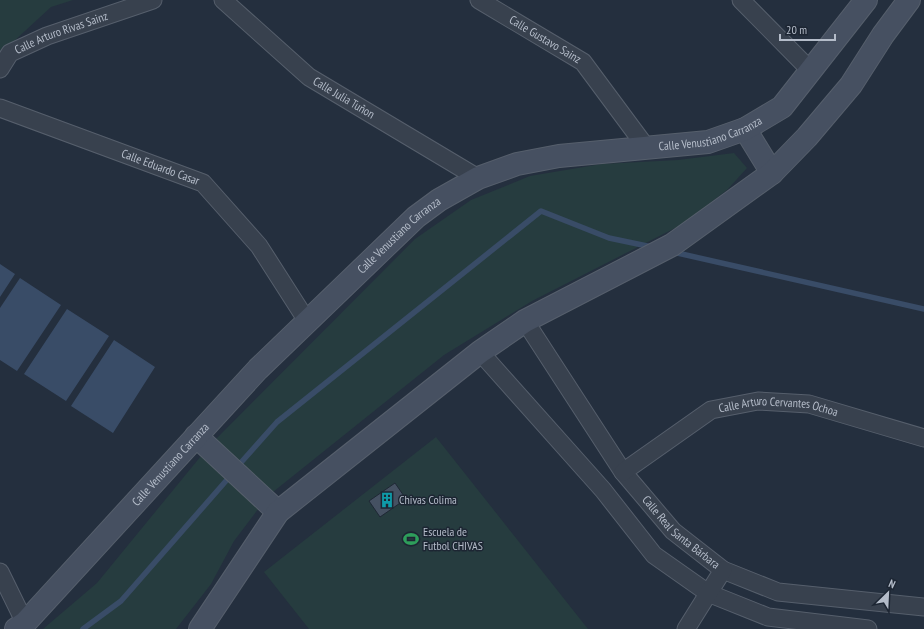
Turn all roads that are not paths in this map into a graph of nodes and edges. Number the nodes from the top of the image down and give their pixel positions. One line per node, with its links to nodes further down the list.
1 (153, 0): 7 (street, Calle Arturo Rivas Sainz)
2 (223, 0): 13 (street, Calle Julia Tuñon)
3 (479, 0): 11 (street, Calle Gustavo Sainz)
4 (741, 0): 8 (street)
5 (866, 0): 8 (street, Calle Venustiano Carranza)
6 (909, 0): 12 (street)
7 (0, 69)
8 (812, 72): 10 (street, Calle Venustiano Carranza)
9 (0, 108): 14 (street, Calle Eduardo Casar)
10 (744, 129): 11 (street, Calle Venustiano Carranza); 12 (street)
11 (646, 147): 13 (street, Calle Venustiano Carranza)
12 (772, 173): 15 (street)
13 (478, 178): 14 (street, Calle Venustiano Carranza)
14 (307, 321): 17 (street, Calle Venustiano Carranza)
15 (526, 321): 16 (street); 19 (street, Calle Real Santa Bárbara)
16 (480, 352): 20 (street); 23 (street)
17 (196, 436): 20 (street); 25 (street, Calle Venustiano Carranza)
18 (924, 438): 19 (street, Calle Arturo Cervantes Ochoa)
19 (623, 472): 21 (street, Calle Real Santa Bárbara)
20 (278, 512): 26 (street)
21 (723, 570): 23 (street); 24 (street, Calle Real Santa Bárbara)
22 (0, 572): 25 (street)
23 (708, 593): 27 (street); 28 (street)
24 (924, 607)
25 (20, 626)
26 (200, 629)
27 (686, 629)
28 (868, 629)

